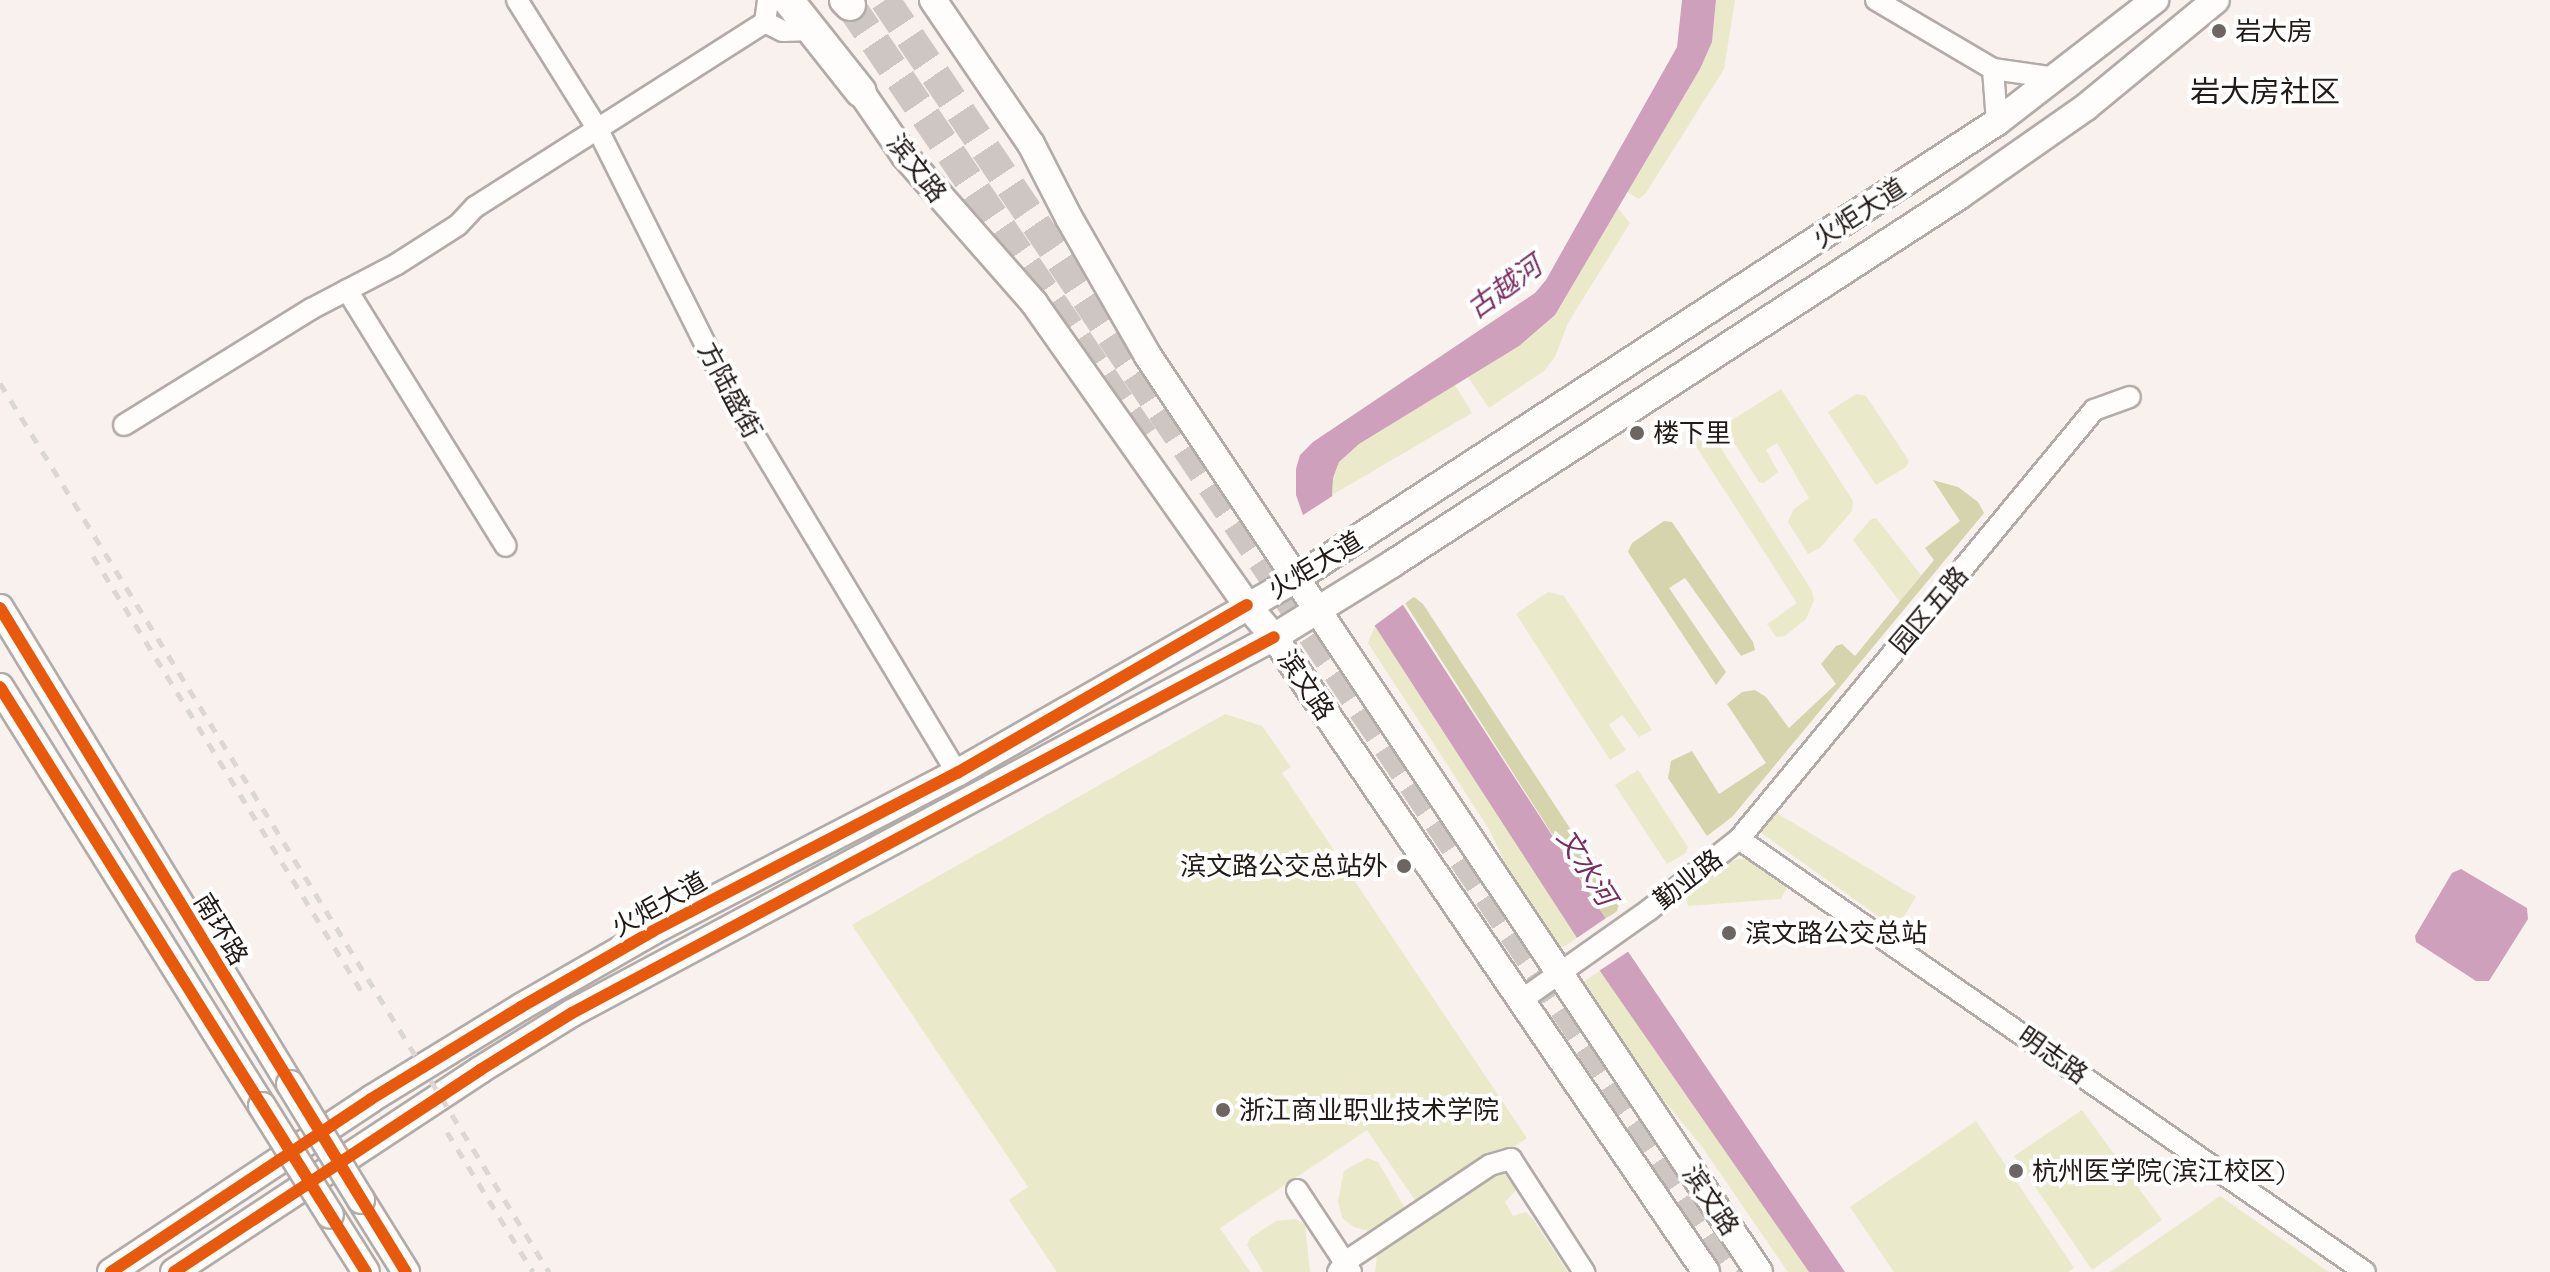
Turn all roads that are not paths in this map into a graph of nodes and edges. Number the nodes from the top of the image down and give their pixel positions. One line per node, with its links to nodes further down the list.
1 (517, 0): 15 (street, 方陆盛街)
2 (768, 0): 9 (street)
3 (788, 0): 10 (highway)
4 (799, 0): 13 (main road, 滨文路)
5 (933, 0): 22 (main road, 滨文路)
6 (1876, 0): 11 (street)
7 (2155, 0): 12 (main road, 火炬大道)
8 (2216, 0): 17 (main road, 火炬大道)
9 (765, 22): 10 (street); 15 (street)
10 (811, 30): 13 (highway)
11 (1993, 69): 12 (street); 14 (street)
12 (2057, 78): 14 (main road, 火炬大道)
13 (861, 92): 23 (main road, 滨文路)
14 (1997, 122): 16 (main road, 火炬大道)
15 (597, 128): 18 (street); 28 (street, 方陆盛街)
16 (1880, 200): 17 (main road); 22 (main road, 火炬大道)
17 (1899, 234): 25 (main road, 火炬大道)
18 (347, 290): 20 (street); 21 (street)
19 (2130, 397): 29 (street, 园区五路)
20 (124, 425)
21 (506, 546)
22 (1297, 578): 23 (main road, 火炬大道); 25 (main road, 滨文路)
23 (1247, 605): 26 (main road, 滨文路); 28 (main road, 火炬大道)
24 (0, 608): 37 (main road, 南环路, bridge)
25 (1316, 610): 26 (main road, 火炬大道); 30 (main road, 滨文路)
26 (1274, 637): 31 (main road, 滨文路); 35 (main road, 火炬大道)
27 (0, 687): 36 (main road, bridge)
28 (957, 773): 34 (main road, 火炬大道)
29 (1739, 839): 30 (street, 勤业路); 41 (street, 明志路)
30 (1566, 968): 31 (street, 勤业路); 40 (main road, 滨文路)
31 (1520, 1001): 39 (main road, 滨文路)
32 (1297, 1190): 33 (street)
33 (1344, 1269): 38 (street)
34 (111, 1272)
35 (174, 1272)
36 (366, 1272)
37 (406, 1272)
38 (1584, 1272)
39 (1706, 1272)
40 (1759, 1272)
41 (2365, 1272)

